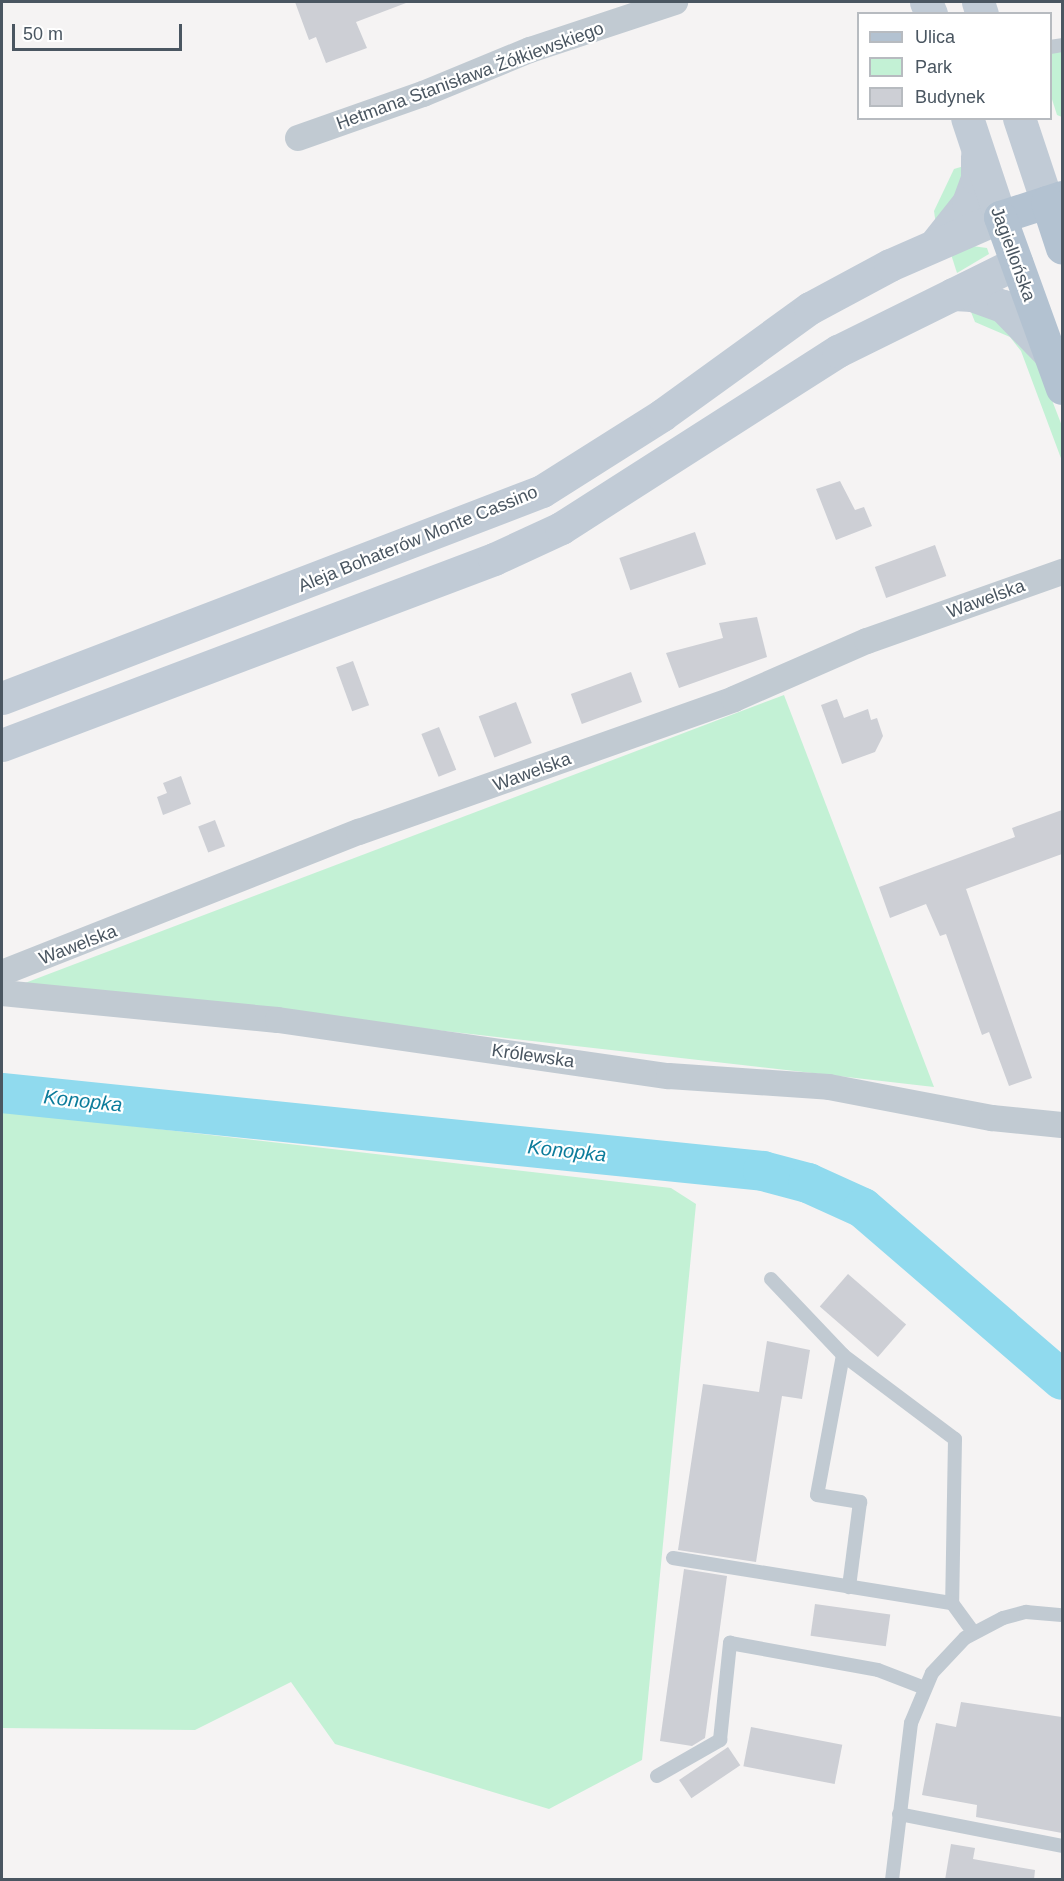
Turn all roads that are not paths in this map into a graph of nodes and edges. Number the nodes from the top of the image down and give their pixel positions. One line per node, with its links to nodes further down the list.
1 (675, 2): 4 (street, Hetmana Stanisława Żółkiewskiego)
2 (1020, 120): 5 (main road)
3 (972, 133): 6 (main road, Jagiellońska); 7 (main road)
4 (298, 138)
5 (1055, 199): 6 (main road, Aleja Bohaterów Monte Cassino); 8 (main road)
6 (1000, 217): 7 (main road, Aleja Bohaterów Monte Cassino); 9 (main road, Jagiellońska)
7 (933, 247): 14 (main road, Aleja Bohaterów Monte Cassino)
8 (1062, 247): 9 (main road)
9 (1016, 263): 10 (main road); 11 (main road, Jagiellońska)
10 (953, 294): 11 (main road); 15 (main road)
11 (1049, 354): 12 (main road, Jagiellońska)
12 (1062, 388)
13 (1062, 572): 16 (street, Wawelska)
14 (2, 698)
15 (2, 745)
16 (2, 973)
17 (2, 993): 18 (street, Królewska)
18 (1062, 1125)
19 (771, 1279): 20 (lane)
20 (843, 1355): 22 (lane); 23 (lane)
21 (673, 1558): 22 (lane)
22 (849, 1587): 23 (lane)
23 (952, 1603): 25 (lane)
24 (1062, 1615): 25 (lane)
25 (974, 1633): 26 (lane)
26 (925, 1688): 27 (lane); 28 (lane)
27 (657, 1776)
28 (899, 1814): 29 (lane); 30 (lane)
29 (1062, 1846)
30 (892, 1880)

